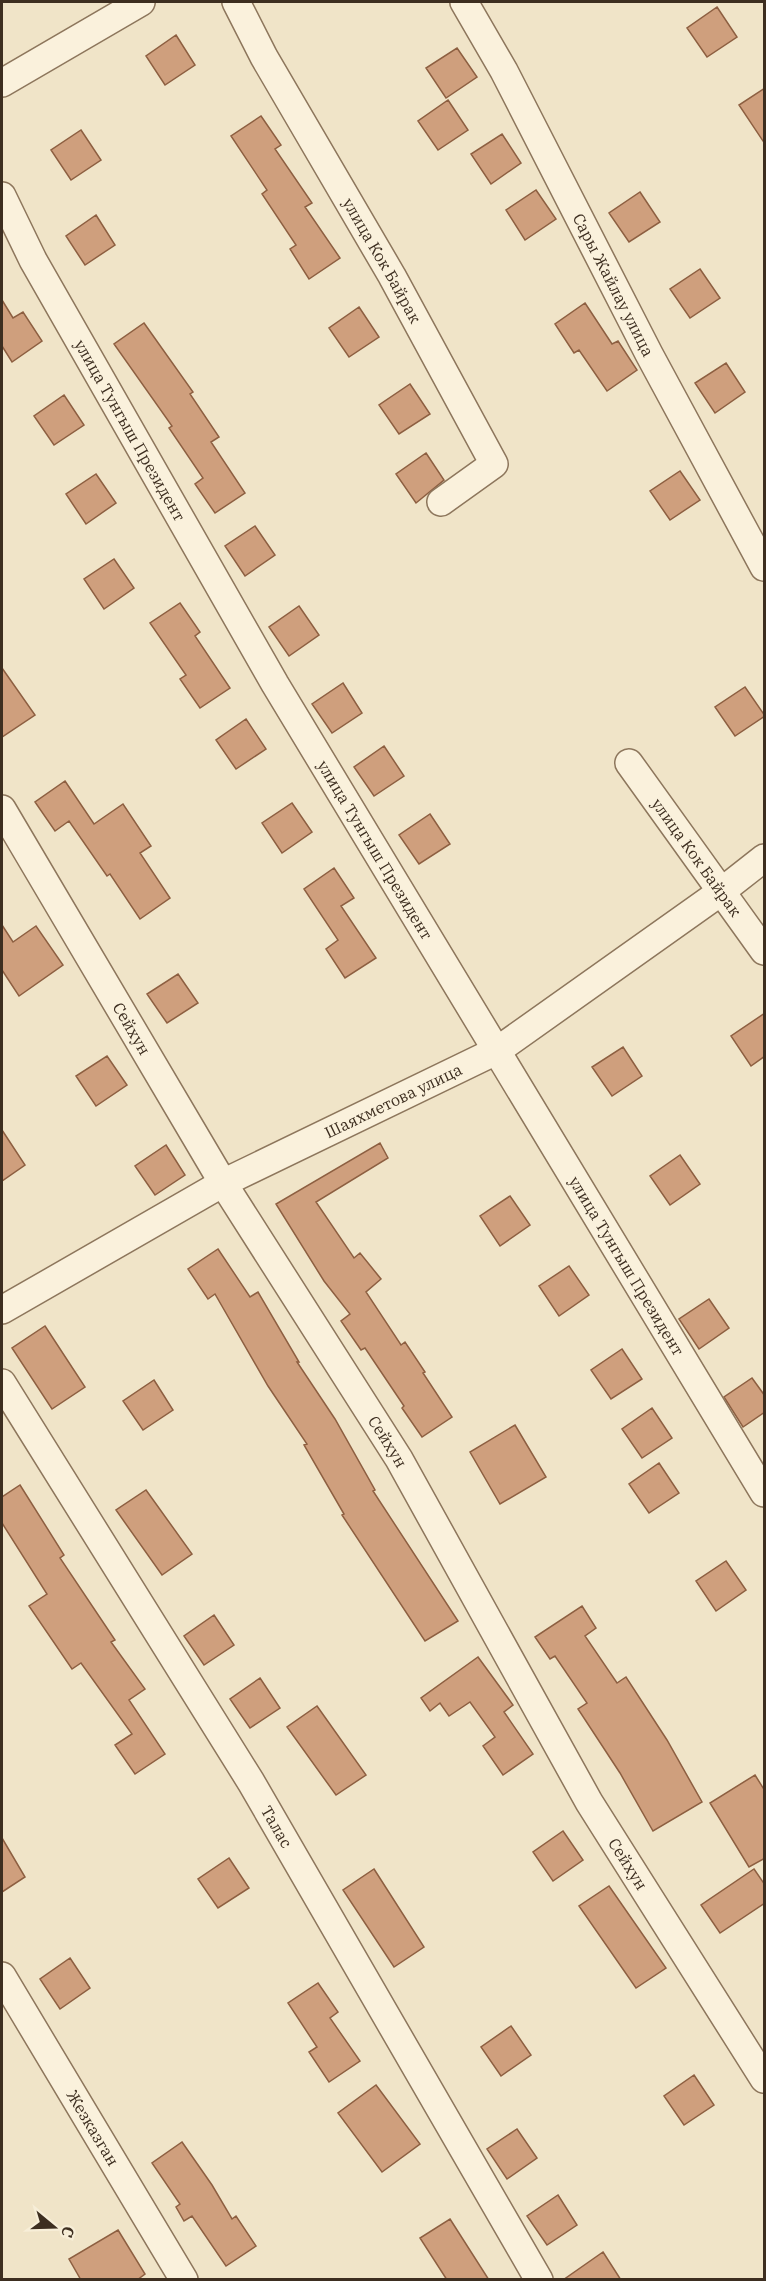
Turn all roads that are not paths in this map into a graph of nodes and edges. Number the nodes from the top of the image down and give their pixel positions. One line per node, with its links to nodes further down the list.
1 (141, 2): 4 (street)
2 (236, 2): 6 (street, улица Кок Байрак)
3 (464, 2): 7 (street, Сары Жайлау улица)
4 (2, 83)
5 (2, 196): 13 (street, улица Тунгыш Президент)
6 (441, 502)
7 (765, 567)
8 (630, 763): 11 (street, улица Кок Байрак)
9 (2, 809): 14 (street, Сейхун)
10 (765, 858): 11 (street, Шаяхметова улица)
11 (722, 891): 12 (street, улица Кок Байрак); 13 (street, Шаяхметова улица)
12 (765, 951)
13 (498, 1050): 14 (street, Шаяхметова улица); 17 (street, улица Тунгыш Президент)
14 (223, 1183): 15 (street, Шаяхметова улица); 19 (street, Сейхун)
15 (2, 1310)
16 (2, 1383): 21 (street, Талас)
17 (765, 1493)
18 (2, 1976): 20 (street, Жезказган)
19 (765, 2079)
20 (184, 2280)
21 (539, 2280)

